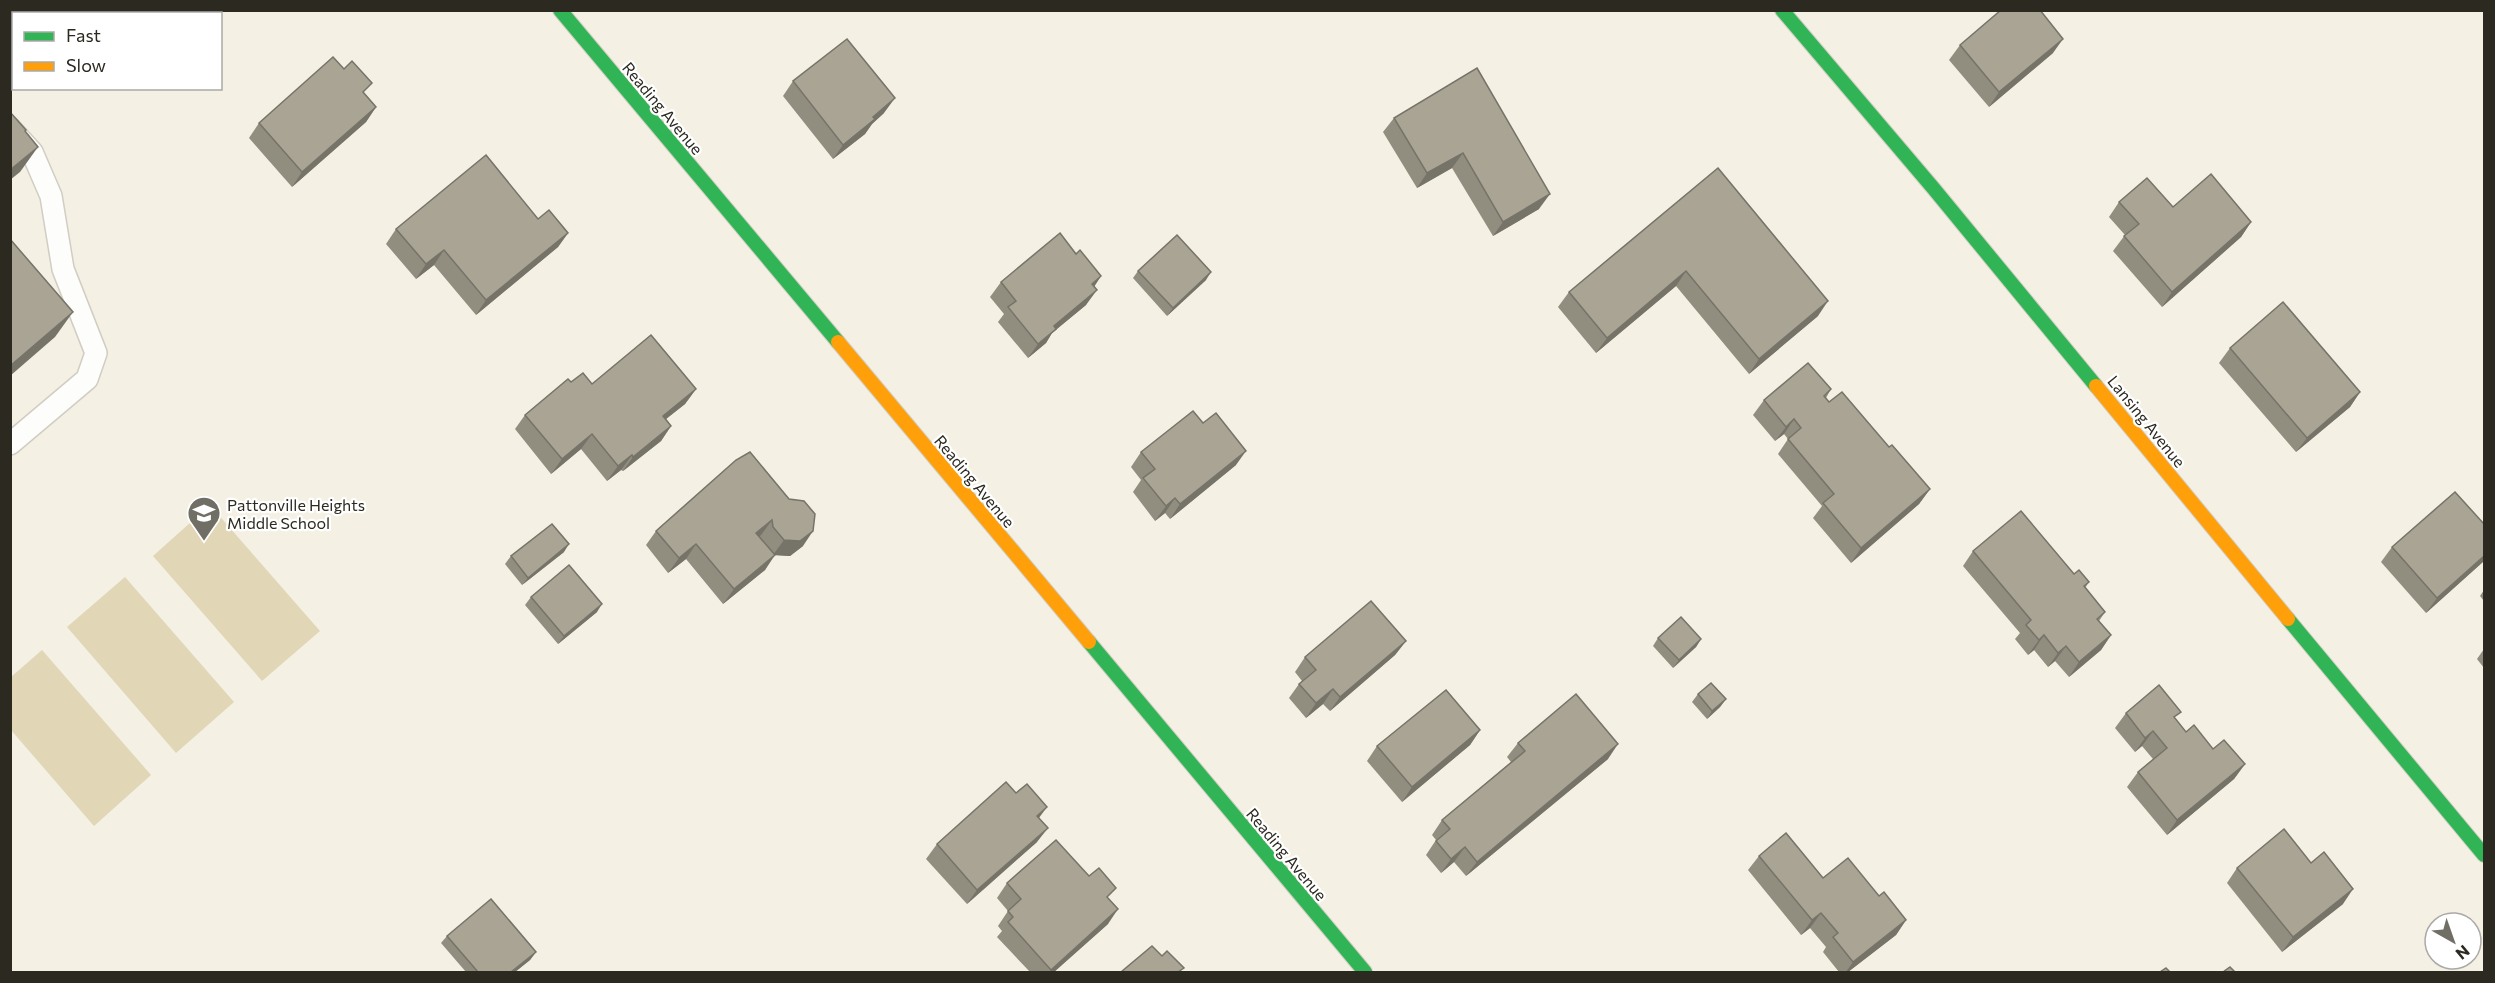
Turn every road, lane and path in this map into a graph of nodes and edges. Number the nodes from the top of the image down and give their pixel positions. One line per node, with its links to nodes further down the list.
1 (560, 10): 6 (street, Reading Avenue)
2 (1782, 10): 5 (street, Lansing Avenue)
3 (10, 128): 4 (lane)
4 (10, 444)
5 (2484, 855)
6 (1365, 972)

